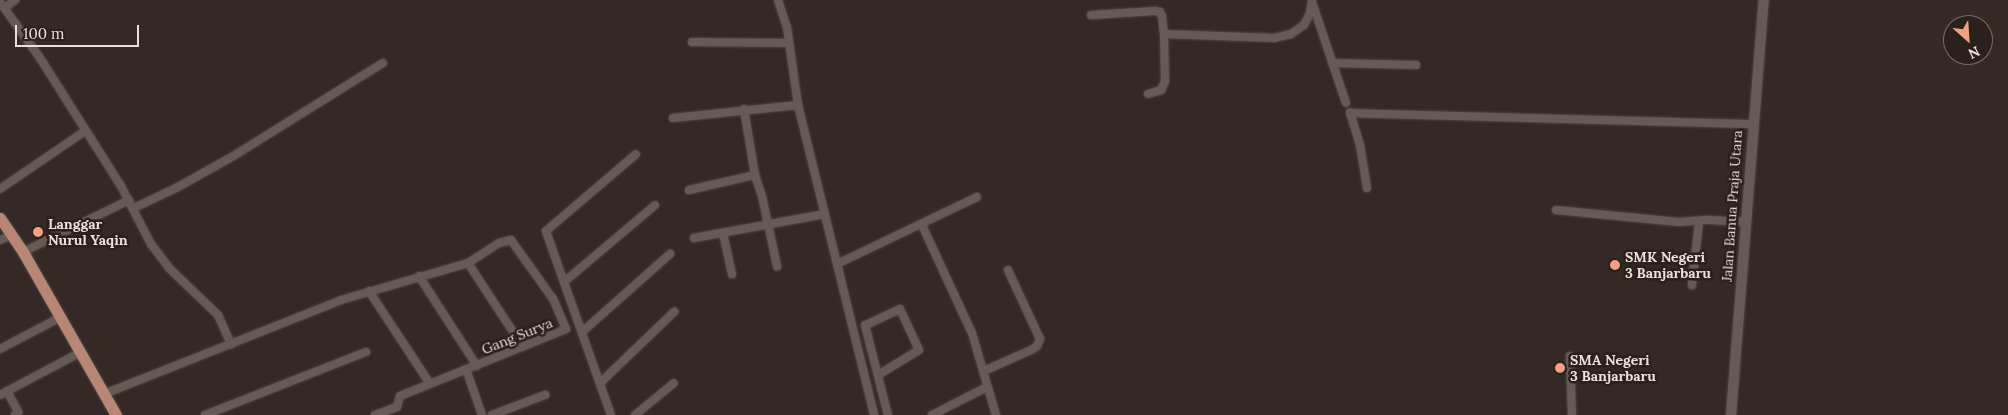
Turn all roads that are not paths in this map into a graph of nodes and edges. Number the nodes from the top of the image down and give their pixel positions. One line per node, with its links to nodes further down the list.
1 (15, 0): 5 (street)
2 (778, 0): 9 (street)
3 (1764, 0): 18 (street, Jalan Banua Praja Utara)
4 (1312, 1): 7 (street); 11 (street)
5 (2, 5): 19 (street)
6 (1091, 15): 7 (street)
7 (1164, 34): 13 (street)
8 (692, 42): 9 (street)
9 (789, 42): 15 (street)
10 (383, 63): 28 (street)
11 (1332, 63): 12 (street); 14 (street)
12 (1416, 65)
13 (1148, 94)
14 (1346, 103)
15 (798, 105): 16 (street); 30 (street)
16 (744, 109): 17 (street); 21 (street)
17 (673, 118)
18 (1753, 124): 22 (street); 33 (street, Jalan Banua Praja Utara)
19 (85, 131): 23 (street); 26 (street)
20 (636, 154): 48 (street)
21 (755, 175): 24 (street); 34 (street)
22 (1367, 188)
23 (0, 189)
24 (689, 190)
25 (977, 197): 35 (street)
26 (129, 200): 28 (street); 40 (street)
27 (655, 204): 48 (street)
28 (134, 208): 55 (street)
29 (1556, 210): 32 (street)
30 (825, 214): 34 (street); 43 (street)
31 (0, 218): 37 (main road)
32 (1699, 222): 33 (street); 49 (street)
33 (1745, 222): 85 (street, Jalan Banua Praja Utara)
34 (769, 225): 36 (street); 44 (street)
35 (922, 225): 43 (street); 63 (street)
36 (723, 233): 38 (street); 46 (street)
37 (12, 235): 39 (street); 40 (main road)
38 (694, 238)
39 (0, 240)
40 (23, 252): 52 (main road)
41 (670, 254): 53 (street)
42 (468, 263): 47 (street); 54 (street, Gang Surya); 56 (street)
43 (837, 264): 80 (street)
44 (777, 266)
45 (1008, 270): 63 (street)
46 (732, 274)
47 (419, 276): 50 (street); 61 (street)
48 (564, 282): 53 (street)
49 (1692, 285)
50 (369, 290): 55 (street); 67 (street)
51 (674, 312): 65 (street)
52 (59, 318): 57 (street); 58 (main road)
53 (580, 328): 54 (street); 65 (street)
54 (566, 329): 56 (street, Gang Surya)
55 (231, 344): 70 (street)
56 (523, 347): 61 (street, Gang Surya)
57 (0, 349)
58 (79, 352): 69 (street); 70 (main road)
59 (366, 352): 74 (street)
60 (1570, 356): 84 (street)
61 (477, 366): 62 (street, Gang Surya)
62 (466, 370): 67 (street, Gang Surya); 76 (street)
63 (984, 371): 68 (street)
64 (878, 374): 64 (street); 81 (street)
65 (600, 382): 78 (street)
66 (674, 383): 79 (street)
67 (430, 384): 75 (street, Gang Surya)
68 (987, 387): 82 (street); 83 (street)
69 (4, 393): 72 (street)
70 (104, 394): 73 (main road)
71 (545, 395): 77 (street)
72 (17, 414)
73 (116, 415)
74 (206, 415)
75 (375, 415)
76 (482, 415)
77 (492, 415)
78 (612, 415)
79 (635, 415)
80 (874, 415)
81 (888, 415)
82 (932, 415)
83 (996, 415)
84 (1572, 415)
85 (1731, 415)

